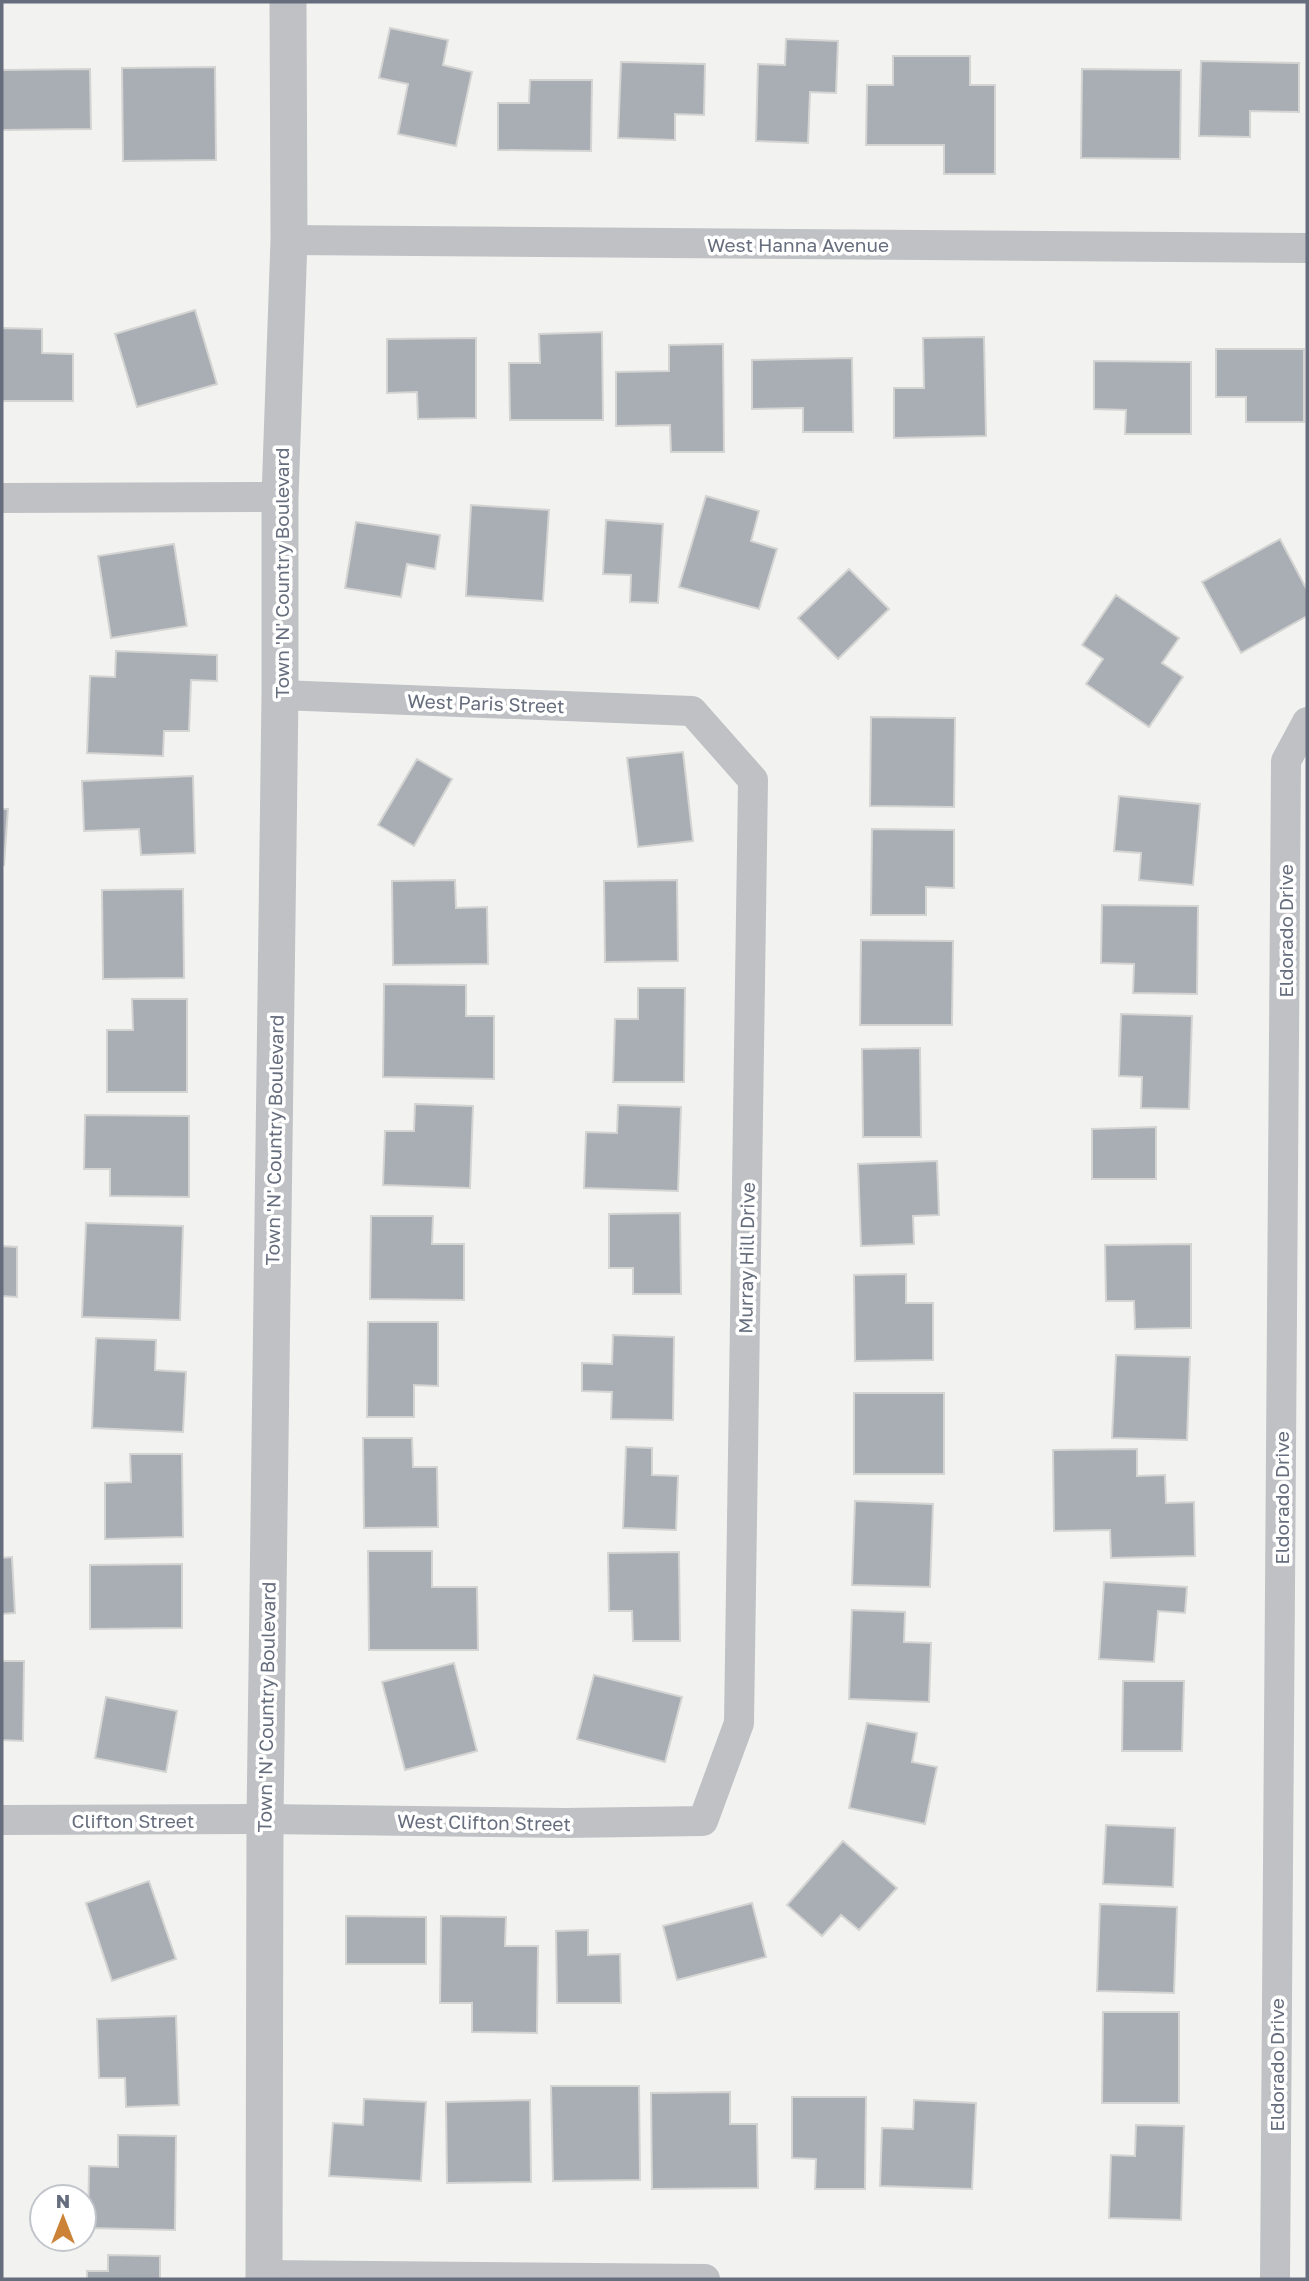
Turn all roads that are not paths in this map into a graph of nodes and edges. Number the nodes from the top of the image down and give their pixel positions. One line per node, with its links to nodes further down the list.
1 (288, 2): 2 (street, Town 'N' Country Boulevard)
2 (289, 240): 3 (street, West Hanna Avenue); 4 (street, Town 'N' Country Boulevard)
3 (1307, 248)
4 (280, 497): 5 (street); 6 (street, Town 'N' Country Boulevard)
5 (2, 498)
6 (281, 695): 7 (street, West Paris Street); 9 (street, Town 'N' Country Boulevard)
7 (692, 711): 11 (street, Murray Hill Drive)
8 (1307, 723): 14 (street, Eldorado Drive)
9 (265, 1819): 10 (street, Clifton Street); 11 (street, West Clifton Street); 12 (street, Town 'N' Country Boulevard)
10 (2, 1820)
11 (704, 1821)
12 (265, 2277): 13 (street)
13 (705, 2279)
14 (1275, 2279)

